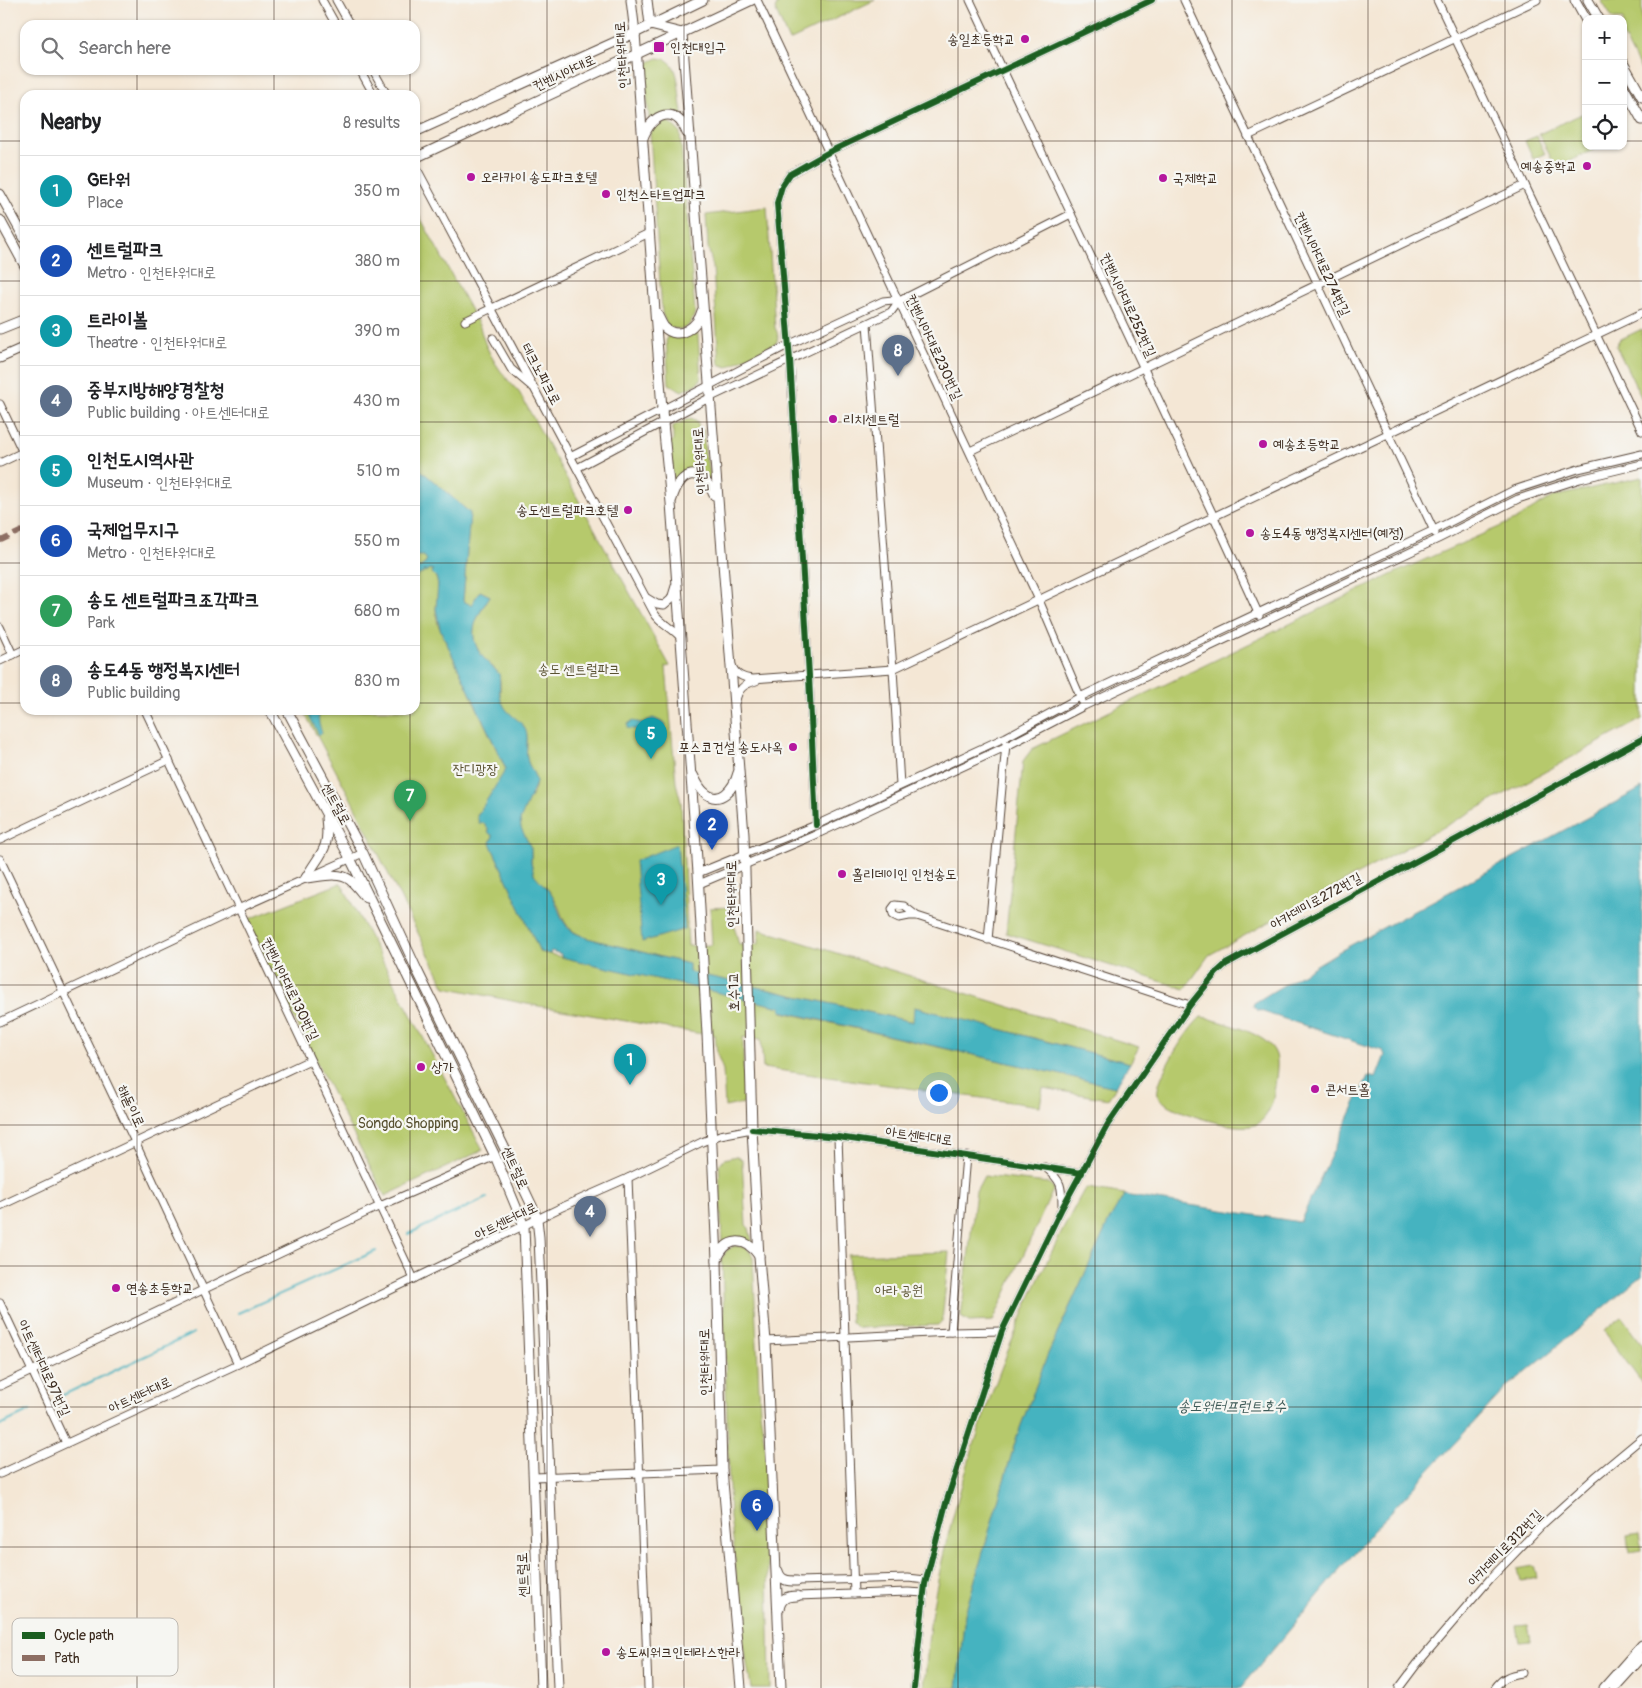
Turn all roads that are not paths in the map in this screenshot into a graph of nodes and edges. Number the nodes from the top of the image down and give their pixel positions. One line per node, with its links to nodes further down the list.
1 (322, 0): 17 (street)
2 (336, 0): 18 (street)
3 (632, 0): 20 (main road, 인천타워대로)
4 (647, 0): 19 (main road)
5 (703, 0): 19 (main road, 컨벤시아대로)
6 (752, 0): 21 (main road, 컨벤시아대로)
7 (757, 0): 37 (street, 컨벤시아대로230번길)
8 (970, 0): 24 (street, 컨벤시아대로252번길)
9 (1152, 0): 24 (street)
10 (1184, 0): 34 (street, 컨벤시아대로274번길)
11 (1437, 0): 22 (street)
12 (1537, 0): 22 (street)
13 (1575, 0): 15 (main road)
14 (1588, 0): 16 (main road)
15 (1583, 15)
16 (1597, 15)
17 (333, 20)
18 (347, 20)
19 (650, 25): 20 (main road, 컨벤시아대로); 21 (main road)
20 (635, 33): 23 (main road, 인천타워대로); 33 (main road, 컨벤시아대로)
21 (682, 33): 23 (main road, 컨벤시아대로); 35 (main road, 인천타워대로)
22 (1455, 39): 34 (street); 40 (street)
23 (636, 54): 36 (main road, 인천타워대로); 38 (main road, 컨벤시아대로)
24 (1003, 70): 37 (street); 42 (street, 컨벤시아대로252번길)
25 (1627, 70): 31 (main road)
26 (363, 75): 28 (street)
27 (377, 75): 29 (street)
28 (371, 90)
29 (384, 90)
30 (1627, 93): 32 (main road)
31 (1642, 97)
32 (1642, 120)
33 (420, 130)
34 (1248, 136): 47 (street, 컨벤시아대로274번길)
35 (690, 142): 36 (main road); 49 (main road, 인천타워대로)
36 (642, 143): 45 (main road, 인천타워대로)
37 (829, 152): 48 (street, 컨벤시아대로230번길); 59 (street)
38 (420, 156)
39 (420, 174): 50 (street, 테크노파크로)
40 (1525, 185): 47 (street); 57 (street)
41 (0, 194): 44 (main road)
42 (1071, 214): 48 (street); 63 (street, 컨벤시아대로252번길)
43 (0, 220): 46 (main road)
44 (20, 230)
45 (649, 233): 50 (street); 51 (main road, 인천타워대로)
46 (20, 257)
47 (1319, 285): 63 (street); 71 (street, 컨벤시아대로274번길)
48 (899, 301): 55 (street); 59 (street); 73 (street, 컨벤시아대로230번길)
49 (703, 307): 51 (main road); 64 (main road, 인천타워대로)
50 (491, 308): 54 (street); 65 (street, 테크노파크로)
51 (654, 308): 68 (main road, 인천타워대로)
52 (1642, 313): 57 (street)
53 (20, 321): 56 (main road)
54 (465, 321)
55 (867, 324): 62 (street); 96 (street)
56 (0, 329)
57 (1597, 334): 70 (street); 71 (street)
58 (493, 338): 65 (street)
59 (788, 345): 62 (street); 64 (street)
60 (20, 349): 61 (main road)
61 (0, 358)
62 (790, 360): 66 (street); 97 (street)
63 (1143, 366): 73 (street); 82 (street, 컨벤시아대로252번길)
64 (708, 385): 66 (main road, 인천타워대로); 68 (street)
65 (533, 387): 76 (street, 테크노파크로)
66 (710, 398): 69 (street); 80 (main road, 인천타워대로)
67 (0, 404): 72 (street)
68 (662, 409): 69 (main road, 인천타워대로); 76 (street)
69 (663, 423): 79 (street); 81 (main road, 인천타워대로)
70 (1642, 431)
71 (1389, 434): 82 (street); 83 (street, 컨벤시아대로274번길)
72 (20, 446)
73 (970, 451): 87 (street, 컨벤시아대로230번길)
74 (1642, 454): 83 (street)
75 (20, 456): 77 (street)
76 (570, 456): 79 (street, 테크노파크로)
77 (0, 463)
78 (1642, 464): 84 (street)
79 (576, 468): 86 (street, 테크노파크로)
80 (717, 502): 81 (main road); 95 (main road, 인천타워대로)
81 (671, 503): 85 (main road, 인천타워대로)
82 (1214, 517): 87 (street); 88 (street, 컨벤시아대로252번길)
83 (1434, 530): 84 (street, 컨벤시아대로274번길); 88 (street)
84 (1438, 539): 89 (street)
85 (676, 578): 86 (street); 91 (main road, 인천타워대로)
86 (644, 595): 91 (street, 테크노파크로)
87 (1039, 600): 96 (street); 99 (street, 컨벤시아대로230번길)
88 (1258, 613): 89 (street, 컨벤시아대로252번길); 99 (street)
89 (1262, 622): 100 (street)
90 (0, 627): 93 (street)
91 (681, 638): 110 (main road, 인천타워대로)
92 (20, 652): 93 (street)
93 (13, 655): 94 (street)
94 (0, 661)
95 (732, 664): 98 (street); 101 (main road, 인천타워대로)
96 (893, 669): 97 (street); 111 (street)
97 (809, 676): 98 (street); 113 (street)
98 (764, 679): 101 (street)
99 (1080, 697): 100 (street, 컨벤시아대로230번길); 105 (street)
100 (1084, 706): 107 (street)
101 (735, 707): 109 (main road, 인천타워대로)
102 (147, 715): 108 (street, 컨벤시아대로130번길)
103 (273, 715): 112 (main road, 센트럴로)
104 (290, 715): 115 (main road, 센트럴로)
105 (1006, 737): 107 (street); 111 (street)
106 (1642, 738): 130 (street, 아카데미로272번길)
107 (1005, 747): 119 (street); 126 (street)
108 (168, 760): 114 (street); 124 (street, 컨벤시아대로130번길)
109 (739, 768): 110 (main road); 116 (main road, 인천타워대로)
110 (691, 770): 120 (main road, 인천타워대로)
111 (900, 785): 113 (street)
112 (325, 812): 117 (main road, 센트럴로); 121 (main road)
113 (816, 825): 116 (street)
114 (0, 840)
115 (363, 853): 117 (street); 146 (main road, 센트럴로)
116 (745, 854): 119 (main road, 인천타워대로); 120 (street)
117 (350, 858): 121 (street); 123 (main road, 센트럴로)
118 (0, 859): 129 (street, 해돋이로)
119 (745, 864): 122 (street); 127 (main road, 인천타워대로)
120 (698, 873): 122 (main road, 인천타워대로)
121 (306, 878): 123 (main road); 124 (street)
122 (699, 884): 128 (main road, 인천타워대로)
123 (372, 904): 138 (main road, 센트럴로)
124 (238, 909): 129 (street); 133 (street, 컨벤시아대로130번길)
125 (917, 916): 126 (street)
126 (988, 940): 130 (street)
127 (747, 945): 134 (main road, 호수1교)
128 (702, 946): 132 (main road, 호수1교)
129 (63, 992): 131 (street); 137 (street, 해돋이로)
130 (1190, 1005): 141 (street, 아카데미로272번길)
131 (0, 1022)
132 (707, 1034): 136 (main road, 인천타워대로)
133 (310, 1060): 137 (street); 144 (street, 컨벤시아대로130번길)
134 (752, 1129): 135 (street, 아트센터대로); 136 (street, 아트센터대로); 148 (main road)
135 (838, 1137): 139 (street, 아트센터대로); 155 (street)
136 (712, 1138): 142 (street, 아트센터대로); 149 (main road, 인천타워대로)
137 (134, 1142): 143 (street); 151 (street, 해돋이로)
138 (494, 1156): 144 (street); 147 (main road, 센트럴로)
139 (966, 1156): 140 (street, 아트센터대로); 153 (street)
140 (1044, 1167): 141 (street, 아트센터대로); 145 (street)
141 (1082, 1173): 145 (street, 아카데미로272번길)
142 (628, 1178): 146 (street, 아트센터대로); 163 (street)
143 (0, 1206)
144 (380, 1206): 150 (street, 컨벤시아대로130번길); 151 (street)
145 (1062, 1208): 154 (street, 아카데미로272번길)
146 (537, 1219): 147 (street, 아트센터대로); 165 (main road, 센트럴로)
147 (524, 1226): 150 (street, 아트센터대로); 166 (main road, 센트럴로)
148 (759, 1257): 149 (main road); 156 (main road)
149 (716, 1260): 162 (main road, 인천타워대로)
150 (414, 1279): 157 (street, 아트센터대로)
151 (204, 1289): 157 (street, 해돋이로); 158 (street)
152 (0, 1303): 158 (street, 아트센터대로97번길)
153 (951, 1332): 154 (street); 155 (street)
154 (1002, 1332): 169 (street, 아카데미로272번길)
155 (845, 1337): 156 (street); 168 (street)
156 (766, 1341): 167 (main road)
157 (238, 1364): 161 (street, 아트센터대로)
158 (32, 1372): 159 (street); 161 (street, 아트센터대로97번길)
159 (0, 1386)
160 (1642, 1438): 184 (street, 아카데미로312번길)
161 (66, 1443): 164 (street, 아트센터대로)
162 (722, 1470): 163 (street); 181 (main road, 인천타워대로)
163 (640, 1472): 165 (street); 180 (street)
164 (0, 1474)
165 (549, 1476): 166 (street); 178 (main road, 센트럴로)
166 (534, 1477): 179 (main road, 센트럴로)
167 (776, 1566): 170 (main road); 174 (main road)
168 (854, 1578): 169 (street); 170 (street); 171 (street)
169 (926, 1580): 172 (street, 아카데미로272번길)
170 (797, 1581)
171 (854, 1594): 172 (street); 173 (street)
172 (924, 1594): 183 (street, 아카데미로272번길)
173 (797, 1596): 174 (main road)
174 (778, 1614): 182 (main road)
175 (1642, 1645): 186 (main road)
176 (1642, 1657): 187 (main road)
177 (1522, 1673): 185 (street)
178 (558, 1687)
179 (542, 1688)
180 (648, 1688)
181 (741, 1688)
182 (781, 1688)
183 (914, 1688)
184 (1399, 1688)
185 (1495, 1688)
186 (1604, 1688)
187 (1614, 1688)

